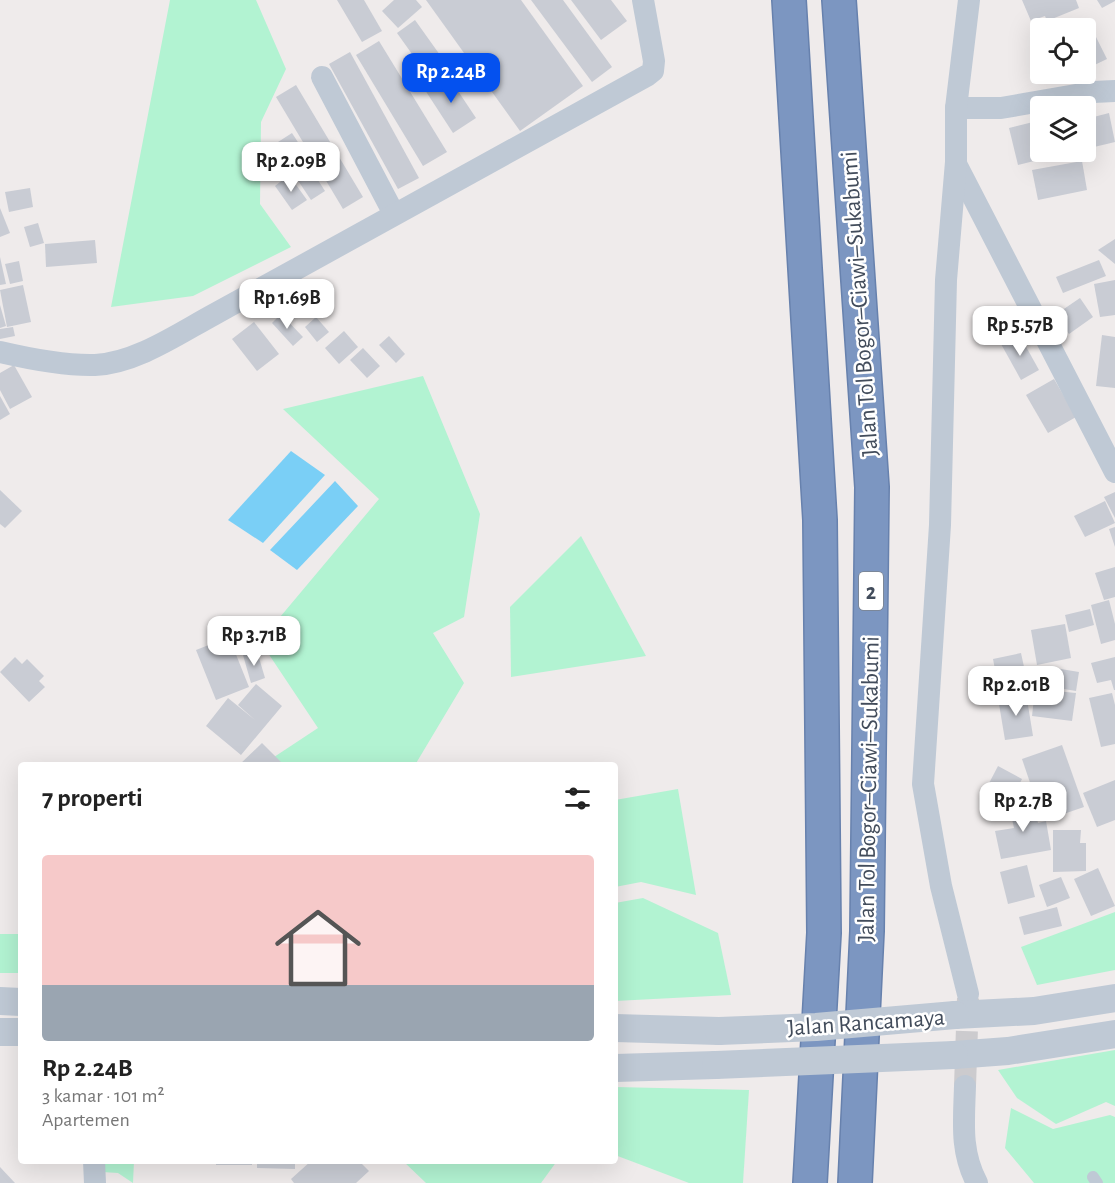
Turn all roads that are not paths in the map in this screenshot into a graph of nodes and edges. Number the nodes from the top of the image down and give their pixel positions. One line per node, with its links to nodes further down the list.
1 (643, 0): 9 (street)
2 (789, 0): 24 (highway, Jalan Tol Bogor–Ciawi–Sukabumi)
3 (839, 0): 25 (highway, Jalan Tol Bogor–Ciawi–Sukabumi / 2)
4 (969, 0): 7 (street)
5 (322, 77): 9 (street)
6 (1115, 91): 7 (street)
7 (956, 108): 8 (street)
8 (956, 162): 11 (street); 15 (street)
9 (394, 214): 10 (street)
10 (0, 352)
11 (1115, 472)
12 (1115, 998): 15 (street, Jalan Rancamaya)
13 (0, 1001): 14 (street)
14 (18, 1002)
15 (961, 1005): 16 (street, Jalan Rancamaya, bridge)
16 (618, 1028)
17 (0, 1032): 18 (street)
18 (18, 1032)
19 (1115, 1034): 20 (street, Jalan Rancamaya, bridge)
20 (618, 1068)
21 (965, 1086): 26 (street)
22 (94, 1164): 23 (street)
23 (95, 1183)
24 (810, 1183)
25 (855, 1183)
26 (977, 1183)

